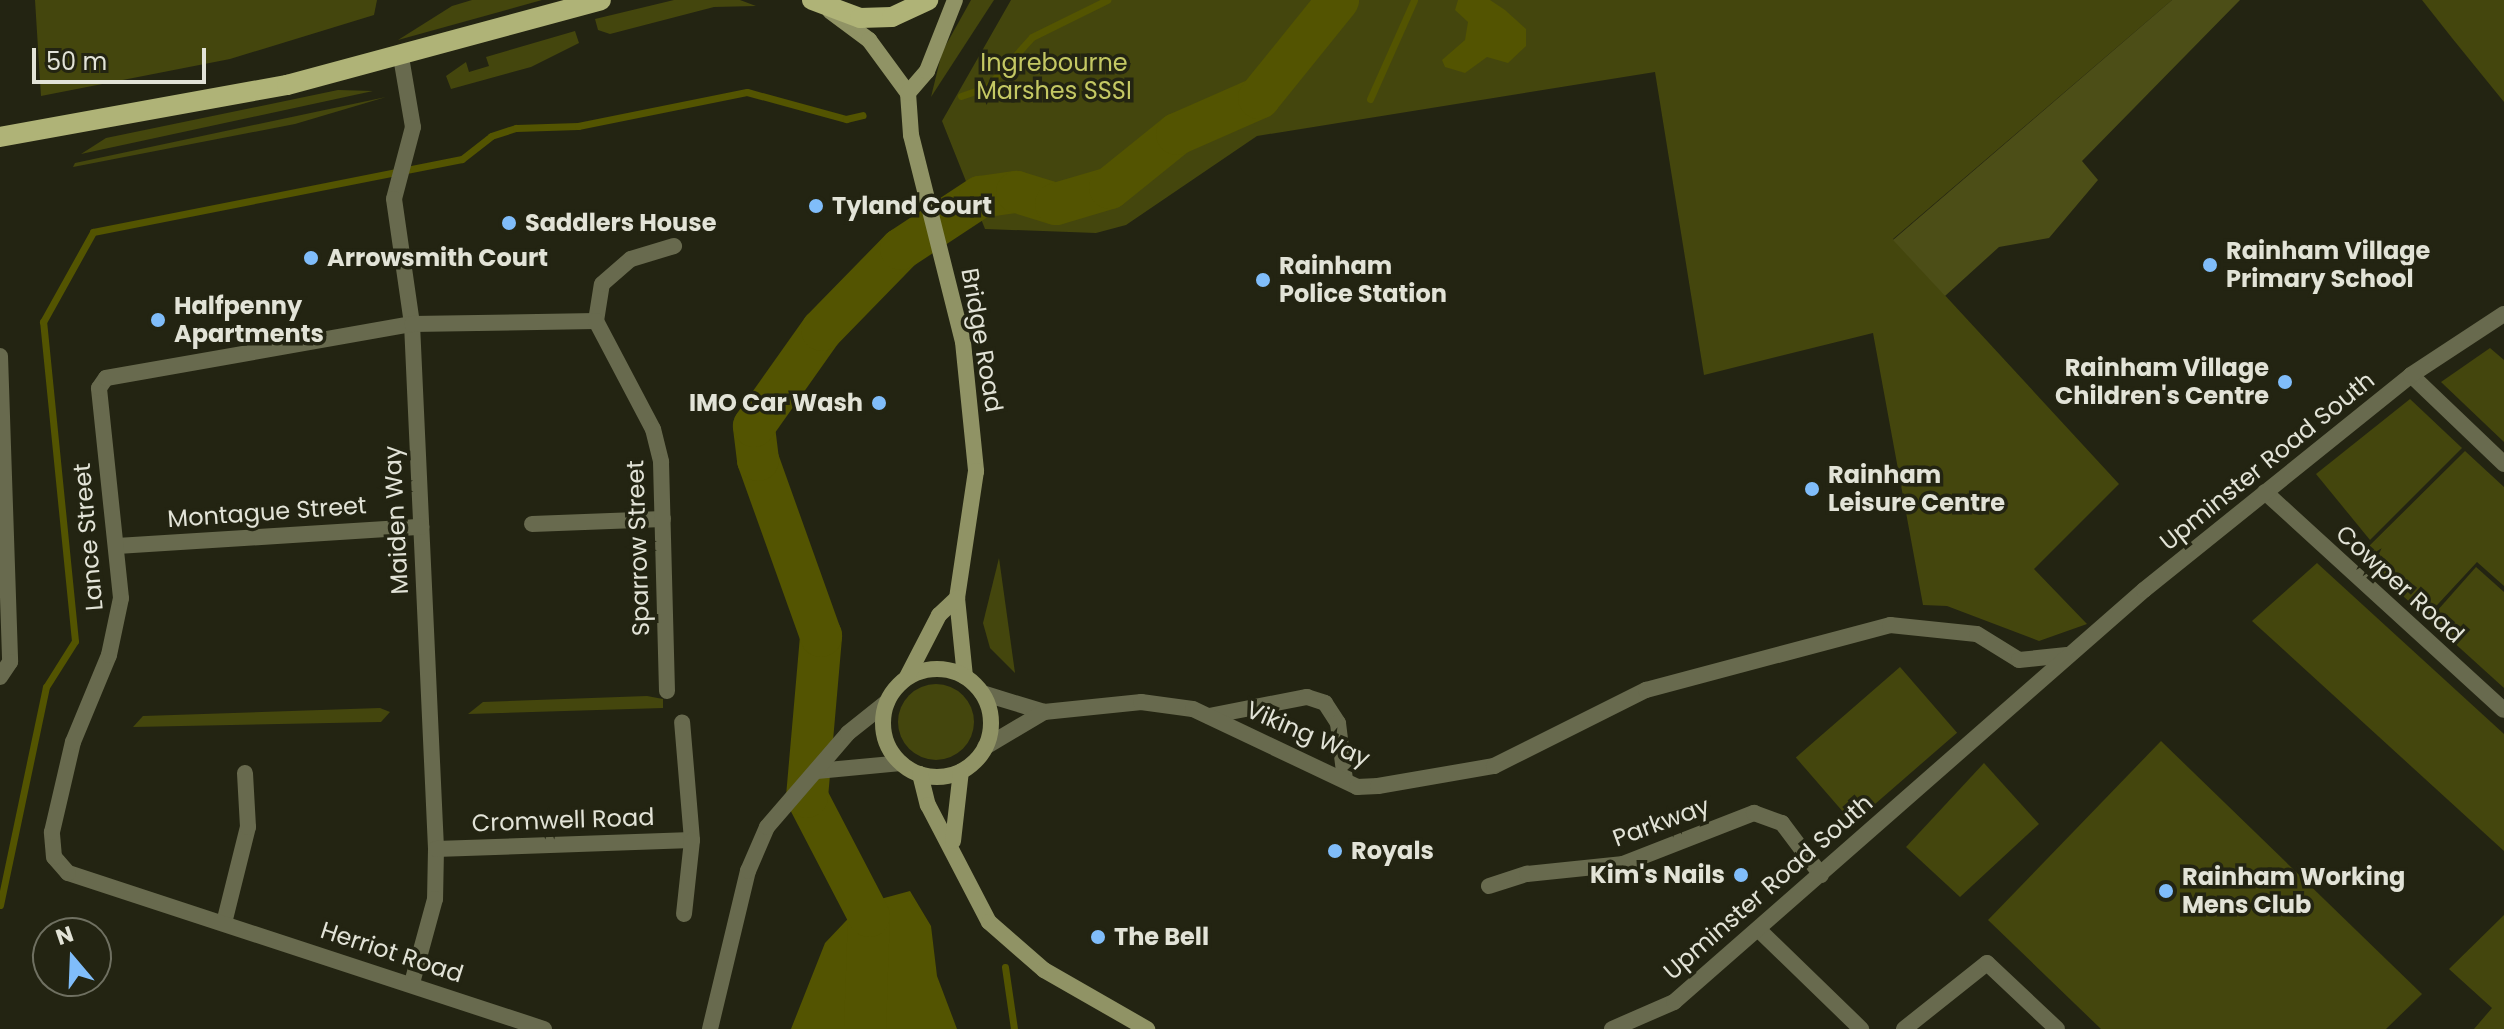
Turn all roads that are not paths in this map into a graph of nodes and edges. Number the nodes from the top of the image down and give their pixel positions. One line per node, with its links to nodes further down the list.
1 (601, 0): 6 (main road)
2 (812, 0): 5 (main road)
3 (928, 0): 5 (main road)
4 (955, 0): 7 (main road)
5 (830, 11): 7 (main road, Bridge Road)
6 (401, 57): 8 (main road); 12 (street, Maiden Way)
7 (908, 93): 21 (main road, Bridge Road)
8 (0, 137)
9 (674, 246): 11 (street)
10 (2504, 314): 14 (street, Upminster Road South)
11 (596, 321): 12 (street); 17 (street, Sparrow Street)
12 (412, 324): 19 (street, Maiden Way); 20 (street, Lance Street)
13 (0, 356): 24 (street)
14 (2411, 375): 15 (street); 16 (street, Upminster Road South)
15 (2504, 464)
16 (2265, 492): 22 (street, Upminster Road South); 31 (street, Cowper Road)
17 (663, 519): 18 (street); 27 (street, Sparrow Street)
18 (532, 524)
19 (421, 527): 20 (street, Montague Street); 44 (street, Maiden Way)
20 (117, 546): 48 (street, Lance Street)
21 (957, 598): 25 (main road, Bridge Road); 26 (main road, Bridge Road)
22 (2067, 655): 23 (street); 29 (street, Upminster Road South)
23 (2019, 660): 29 (street); 41 (street, Viking Way)
24 (0, 677)
25 (907, 677): 26 (main road); 30 (main road, Bridge Road)
26 (965, 677): 28 (main road)
27 (667, 691)
28 (982, 693): 32 (street); 35 (main road)
29 (2022, 695): 45 (street, Upminster Road South)
30 (887, 702): 36 (main road); 37 (street)
31 (2504, 710)
32 (1044, 712): 33 (street, Viking Way); 35 (street)
33 (1209, 716): 41 (street, Viking Way); 41 (street)
34 (682, 722): 42 (street, Cromwell Road)
35 (985, 747): 38 (main road)
36 (901, 763): 37 (street); 40 (main road)
37 (817, 771): 53 (street)
38 (961, 771): 40 (main road); 43 (main road)
39 (245, 773): 48 (street)
40 (920, 774): 43 (main road)
41 (1345, 780)
42 (692, 840): 44 (street, Cromwell Road); 47 (street, Cromwell Road)
43 (953, 841): 51 (main road)
44 (436, 849): 50 (street, Maiden Way)
45 (1821, 875): 46 (street, Parkway); 49 (street, Upminster Road South)
46 (1489, 886)
47 (684, 914)
48 (224, 923): 50 (street, Herriot Road)
49 (1760, 931): 54 (street, Upminster Road South); 55 (street)
50 (412, 983): 52 (street, Herriot Road)
51 (1143, 1026)
52 (544, 1029)
53 (710, 1029)
54 (1612, 1029)
55 (1861, 1029)
56 (1904, 1029): 57 (street)
57 (2057, 1029)

